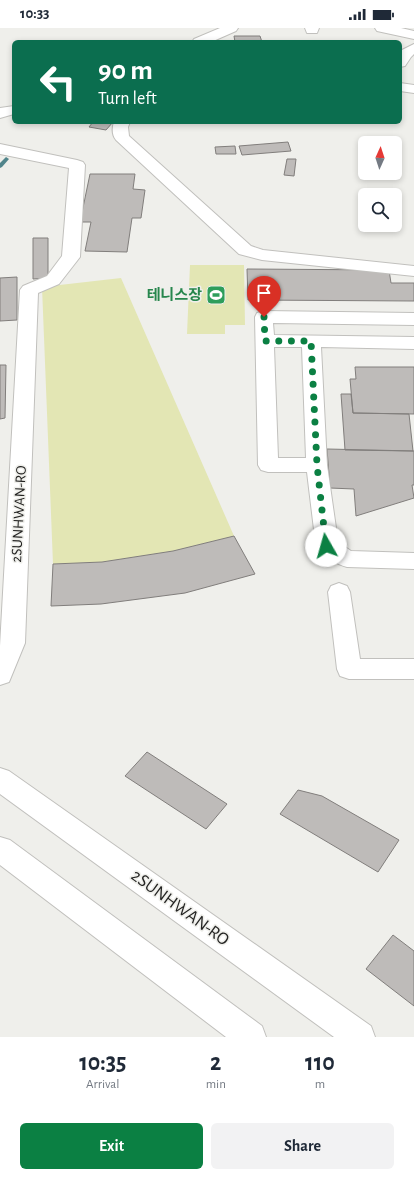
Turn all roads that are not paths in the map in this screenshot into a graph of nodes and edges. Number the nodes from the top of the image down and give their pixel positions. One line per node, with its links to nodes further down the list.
1 (231, 28): 4 (street)
2 (382, 28): 3 (street)
3 (414, 35)
4 (204, 40)
5 (414, 48): 6 (street)
6 (402, 59)
7 (402, 88): 8 (street)
8 (414, 89)
9 (12, 110): 10 (street)
10 (0, 113)
11 (121, 124): 13 (street)
12 (0, 149): 24 (street, 2SUNHWAN-RO)
13 (414, 271)
14 (330, 318): 15 (street); 16 (street); 18 (street)
15 (414, 319)
16 (265, 341): 17 (street); 20 (street)
17 (311, 341): 18 (street); 20 (street)
18 (332, 342): 19 (street)
19 (414, 342)
20 (317, 465): 21 (street)
21 (414, 561)
22 (339, 592): 23 (street)
23 (414, 669)
24 (0, 675)
25 (0, 779): 28 (street, 2SUNHWAN-RO)
26 (0, 849): 27 (street)
27 (251, 1037)
28 (360, 1037)

